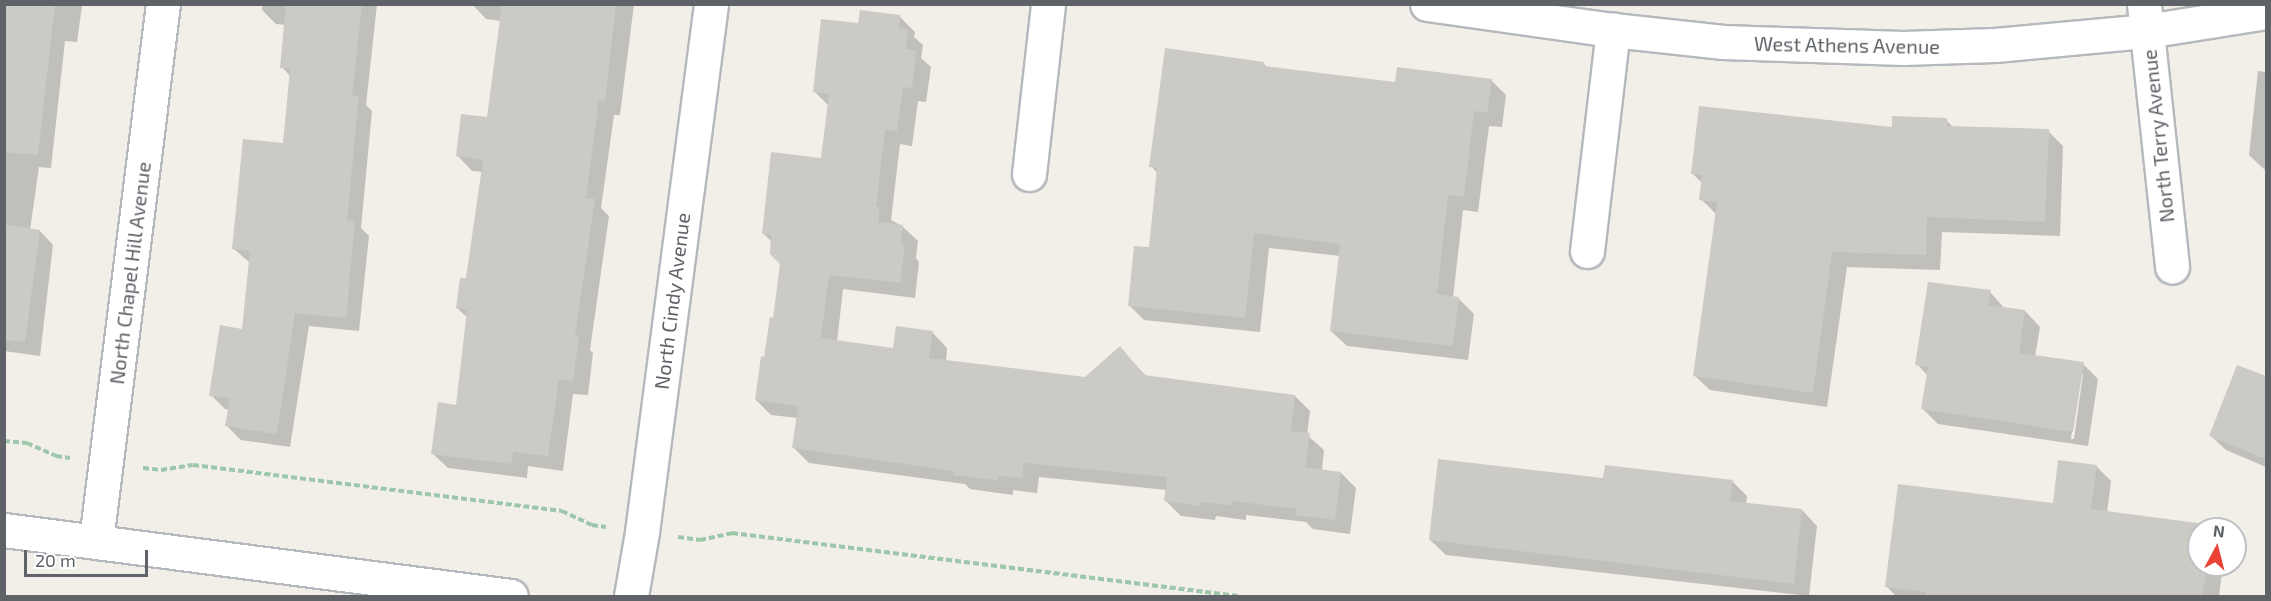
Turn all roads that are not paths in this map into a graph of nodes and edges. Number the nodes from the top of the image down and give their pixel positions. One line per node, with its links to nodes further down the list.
1 (163, 4): 12 (street, North Chapel Hill Avenue)
2 (711, 4): 14 (street, North Cindy Avenue)
3 (1048, 4): 8 (street)
4 (1427, 4): 7 (street, West Athens Avenue)
5 (2266, 12): 6 (street, West Athens Avenue)
6 (2146, 18): 7 (street, West Athens Avenue); 10 (street, North Terry Avenue)
7 (1613, 30): 9 (street)
8 (1029, 174)
9 (1587, 251)
10 (2172, 267)
11 (4, 530): 12 (street)
12 (96, 541): 13 (street)
13 (511, 597)
14 (631, 597)

